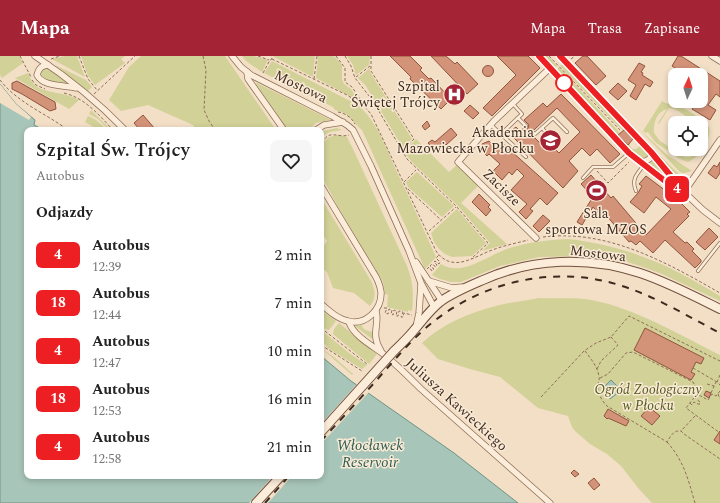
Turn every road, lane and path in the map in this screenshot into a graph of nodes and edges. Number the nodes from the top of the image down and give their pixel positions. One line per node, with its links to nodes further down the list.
1 (20, 56): 29 (path)
2 (35, 56): 20 (street)
3 (60, 56): 20 (path)
4 (79, 56): 5 (path)
5 (135, 56)
6 (203, 56): 40 (path)
7 (232, 56): 23 (street, Mostowa)
8 (258, 56): 18 (path)
9 (271, 56): 18 (path)
10 (317, 56): 26 (path)
11 (336, 56): 26 (path)
12 (345, 56): 25 (path)
13 (371, 56): 21 (path)
14 (539, 56): 22 (street)
15 (549, 56): 45 (path)
16 (560, 56): 54 (street)
17 (575, 56): 19 (path)
18 (271, 59): 24 (path); 26 (path)
19 (571, 60)
20 (48, 62): 28 (street); 28 (street)
21 (371, 66): 25 (path); 53 (path)
22 (550, 68): 31 (street, Zacisze); 55 (street)
23 (247, 72): 34 (street, Mostowa); 41 (street, Mostowa)
24 (263, 73)
25 (355, 78): 53 (path)
26 (314, 79)
27 (0, 80): 37 (path)
28 (78, 88): 39 (street)
29 (47, 89)
30 (62, 92): 38 (path)
31 (513, 104): 33 (lane); 35 (street, Zacisze)
32 (334, 111): 44 (path)
33 (518, 118): 36 (lane); 48 (lane)
34 (343, 122): 42 (street, Mostowa); 44 (street, Mostowa)
35 (491, 125): 48 (lane); 72 (street, Zacisze)
36 (526, 126)
37 (63, 127)
38 (110, 127)
39 (121, 127)
40 (213, 127)
41 (282, 127)
42 (321, 127)
43 (542, 128): 46 (lane); 47 (lane); 51 (lane)
44 (353, 130): 74 (street, Mostowa)
45 (620, 130)
46 (532, 132)
47 (567, 132)
48 (501, 134): 56 (lane)
49 (352, 138): 50 (path)
50 (324, 140)
51 (553, 140)
52 (720, 140): 67 (street)
53 (402, 152): 61 (path)
54 (651, 152): 57 (street); 67 (street)
55 (629, 153): 57 (street); 60 (lane)
56 (526, 157)
57 (639, 161): 59 (street)
58 (629, 162): 60 (path)
59 (644, 165): 66 (lane); 67 (street)
60 (593, 167): 62 (lane)
61 (417, 170): 63 (path); 68 (path)
62 (583, 178)
63 (404, 182)
64 (406, 188): 69 (path)
65 (324, 191): 87 (street)
66 (636, 191)
67 (684, 192): 70 (street)
68 (456, 206): 69 (path); 76 (path)
69 (441, 220): 71 (path)
70 (720, 223)
71 (428, 232)
72 (536, 238)
73 (720, 243): 78 (lane)
74 (409, 251): 79 (street, Mostowa); 80 (street, Mostowa)
75 (439, 255): 77 (path)
76 (470, 261)
77 (425, 271)
78 (698, 271)
79 (428, 281): 81 (street, Mostowa); 82 (street, Mostowa)
80 (421, 283): 84 (street, Mostowa); 90 (street, Mostowa)
81 (468, 286): 82 (main road, Mostowa); 86 (main road, Mostowa)
82 (442, 300): 84 (main road, Mostowa)
83 (324, 306): 89 (street, Juliusza Kawieckiego)
84 (434, 307): 90 (main road, Mostowa)
85 (383, 308): 88 (path)
86 (720, 309)
87 (376, 311): 89 (street); 95 (street)
88 (414, 316)
89 (349, 322): 95 (street, Juliusza Kawieckiego)
90 (415, 329): 116 (main road, Mostowa, bridge)
91 (324, 330): 97 (path)
92 (611, 337): 94 (path); 96 (path); 99 (path)
93 (324, 347): 100 (path)
94 (584, 351): 99 (path); 111 (path)
95 (382, 353): 125 (street, Juliusza Kawieckiego)
96 (720, 361)
97 (367, 364)
98 (693, 368): 103 (path)
99 (597, 369): 102 (path)
100 (362, 370)
101 (720, 375): 103 (path)
102 (600, 379): 108 (path); 119 (path)
103 (716, 382): 105 (path); 106 (path)
104 (707, 384): 106 (path)
105 (720, 385)
106 (714, 386): 109 (path)
107 (720, 391): 110 (path)
108 (697, 394): 109 (path); 112 (path)
109 (712, 394): 110 (path)
110 (718, 394): 113 (path)
111 (541, 397)
112 (694, 397): 114 (path); 114 (path)
113 (720, 399)
114 (690, 403): 115 (path)
115 (696, 415): 117 (path); 118 (path)
116 (324, 429)
117 (681, 431): 119 (path); 121 (path)
118 (720, 433)
119 (667, 442): 126 (path)
120 (709, 448): 121 (path)
121 (708, 451): 122 (path)
122 (720, 459)
123 (278, 479): 124 (main road)
124 (256, 503)
125 (550, 503)
126 (695, 503)

